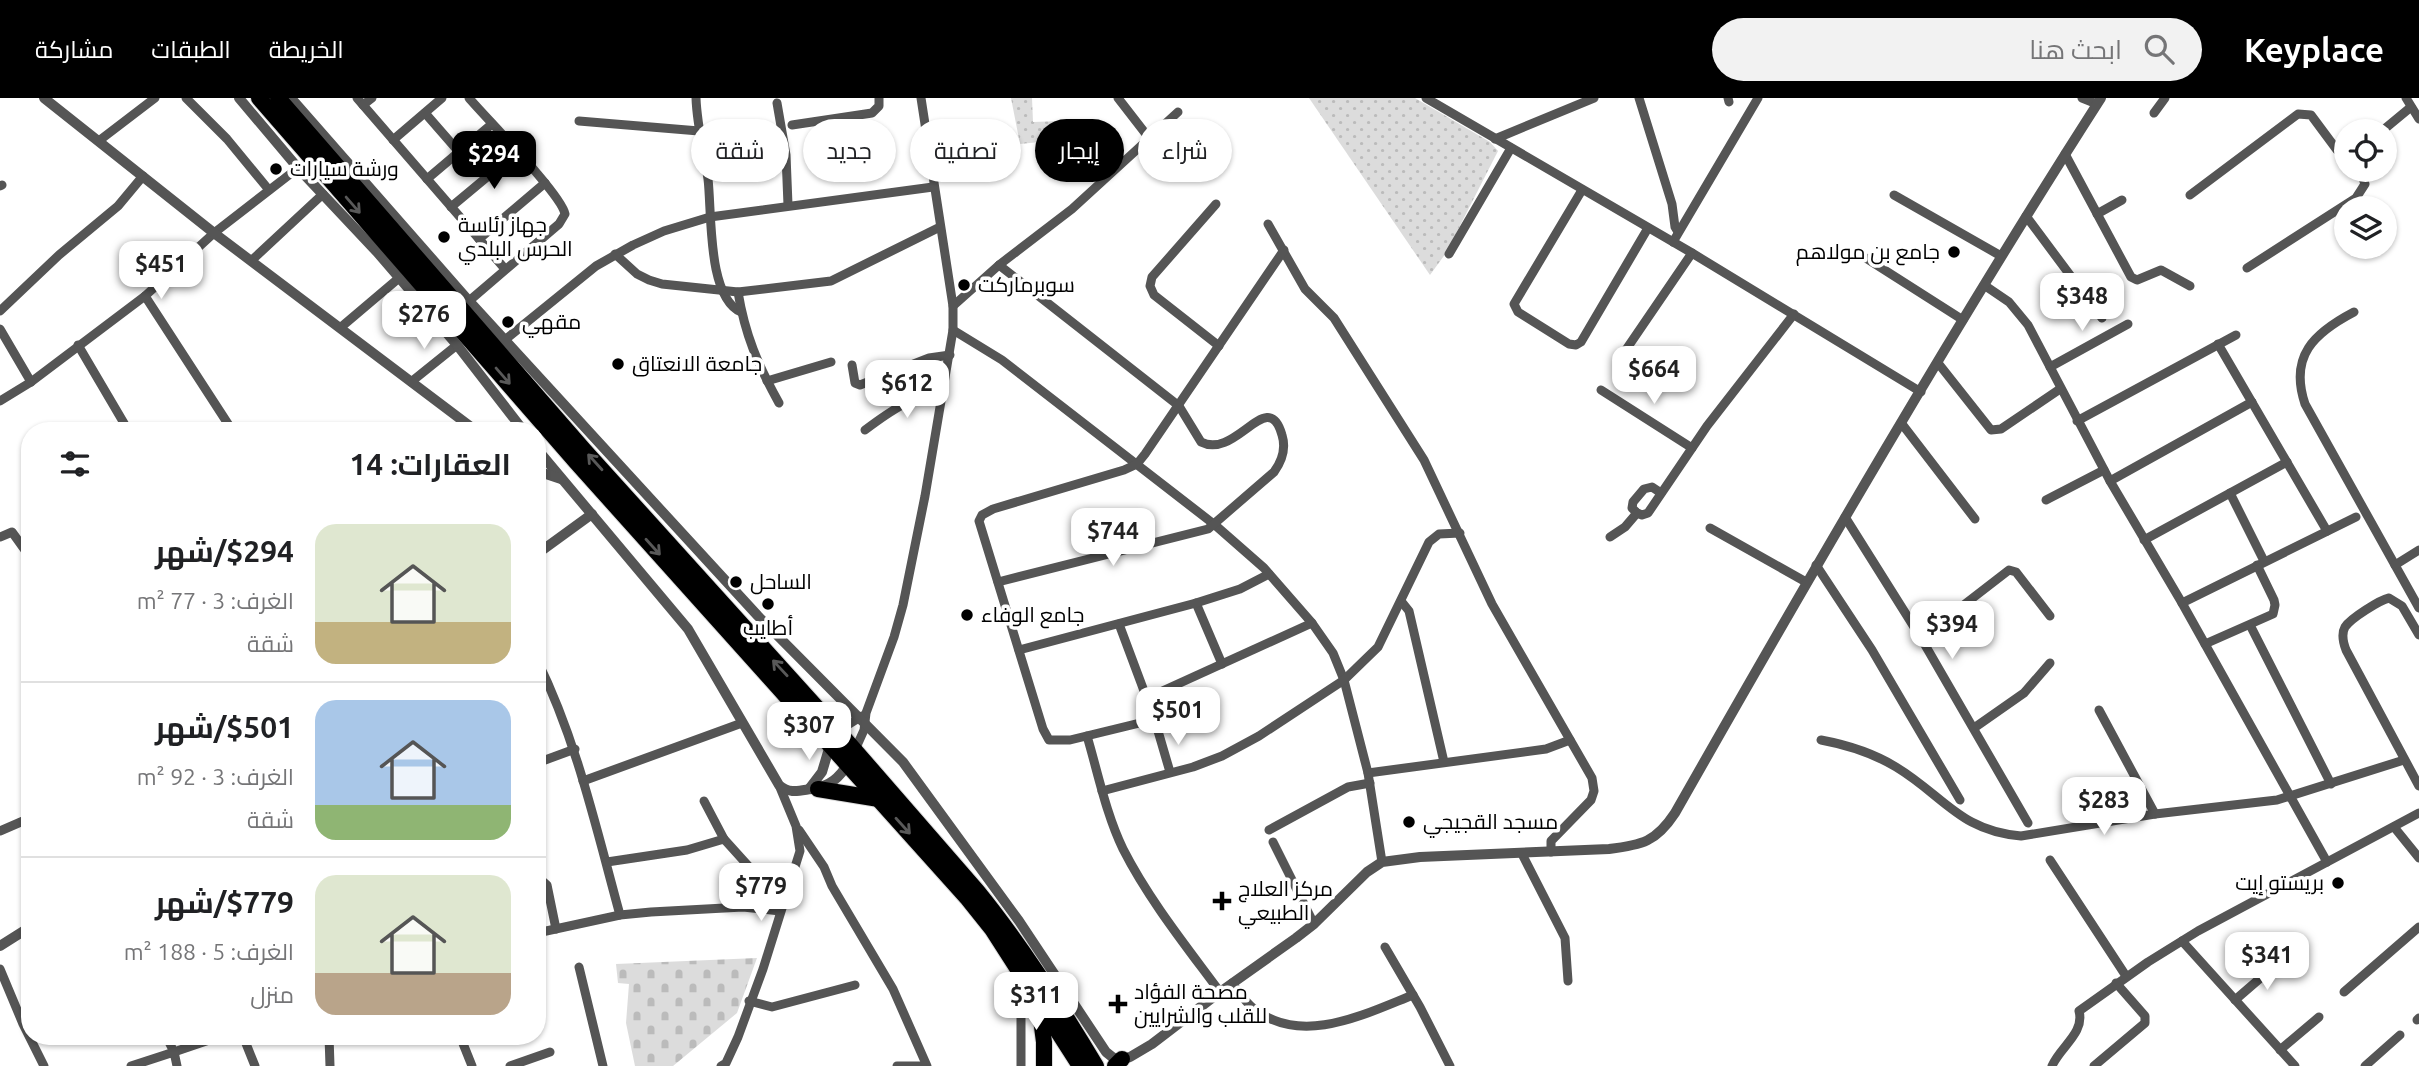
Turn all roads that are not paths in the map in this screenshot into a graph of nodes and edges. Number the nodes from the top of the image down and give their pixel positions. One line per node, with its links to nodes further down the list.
1 (44, 98): 40 (street)
2 (155, 98): 40 (street)
3 (186, 98): 54 (street)
4 (239, 98): 47 (street)
5 (259, 98): 131 (highway, one-way to 131)
6 (278, 98): 66 (highway)
7 (292, 98): 66 (street)
8 (372, 98): 23 (street)
9 (442, 98): 27 (street)
10 (469, 98): 34 (street)
11 (696, 98): 29 (street)
12 (879, 98): 36 (street)
13 (920, 98): 53 (street)
14 (1118, 98): 35 (street)
15 (1426, 98): 38 (street)
16 (1594, 98): 38 (street)
17 (1639, 98): 70 (street)
18 (1758, 98): 70 (street)
19 (2082, 98): 22 (street)
20 (2165, 98): 28 (street)
21 (2406, 98): 25 (street)
22 (2099, 101): 46 (street)
23 (360, 102): 39 (street)
24 (777, 103): 61 (street)
25 (2411, 107): 31 (street); 32 (street)
26 (1178, 112): 30 (street)
27 (425, 113): 39 (street); 44 (street)
28 (2154, 113)
29 (698, 119)
30 (1170, 119)
31 (2396, 119)
32 (2419, 119)
33 (579, 121): 37 (street)
34 (492, 124): 44 (street); 45 (street)
35 (1138, 124)
36 (792, 125)
37 (691, 130)
38 (1495, 139): 43 (street)
39 (393, 140): 49 (street)
40 (100, 141): 48 (street)
41 (2334, 146): 58 (street)
42 (1138, 148): 82 (street)
43 (1511, 148): 55 (street); 77 (street)
44 (459, 152): 49 (street)
45 (517, 152): 52 (street); 62 (street)
46 (2065, 154): 63 (street); 64 (street)
47 (298, 168): 54 (street); 56 (street)
48 (143, 176): 71 (street); 93 (street)
49 (427, 179): 62 (street)
50 (708, 182): 65 (street)
51 (2364, 182): 83 (street)
52 (545, 183): 72 (street); 84 (street)
53 (933, 187): 61 (street); 68 (street)
54 (269, 190): 71 (street)
55 (1581, 190): 69 (street); 69 (street)
56 (323, 194): 80 (street); 85 (street)
57 (1894, 195): 79 (street)
58 (2190, 195)
59 (2122, 200): 63 (street)
60 (1216, 204): 108 (street)
61 (788, 205): 65 (street)
62 (451, 207): 72 (street)
63 (2097, 214): 87 (street)
64 (2026, 216): 79 (street); 97 (street)
65 (710, 217): 76 (street); 88 (street)
66 (392, 220): 81 (highway)
67 (1268, 224): 74 (street)
68 (940, 227): 89 (street); 92 (street)
69 (1648, 228): 73 (street)
70 (1678, 232): 73 (street)
71 (214, 233): 80 (street); 90 (street)
72 (479, 239): 84 (street)
73 (1673, 242): 75 (street)
74 (1284, 250): 108 (street); 154 (street)
75 (1692, 253): 96 (street); 110 (street)
76 (615, 254): 88 (street); 104 (street)
77 (1449, 254)
78 (1861, 255): 98 (street)
79 (2001, 256): 86 (street)
80 (251, 261): 100 (street)
81 (428, 262): 91 (street); 188 (highway, one-way to 81)
82 (999, 265): 92 (street); 125 (street)
83 (2247, 268)
84 (505, 269): 91 (street)
85 (399, 278): 100 (street); 107 (street)
86 (1984, 285): 98 (street); 114 (street)
87 (2190, 286)
88 (723, 291): 89 (street); 95 (street)
89 (737, 292): 95 (street)
90 (145, 296): 106 (street); 128 (street)
91 (469, 300): 104 (street)
92 (953, 306): 102 (street)
93 (0, 311)
94 (2354, 312): 163 (street)
95 (741, 313): 115 (street)
96 (1794, 314): 120 (street); 135 (street)
97 (2102, 318)
98 (1963, 320): 112 (street)
99 (2128, 324): 114 (street)
100 (340, 328): 117 (street)
101 (0, 329): 116 (street)
102 (953, 330): 109 (street); 138 (street)
103 (2236, 335): 105 (street)
104 (506, 339): 185 (street)
105 (2218, 344): 123 (street); 126 (street)
106 (79, 345): 116 (street); 127 (street)
107 (457, 345): 117 (street); 130 (street)
108 (1219, 346): 125 (street)
109 (950, 355): 113 (street); 121 (street)
110 (1621, 357)
111 (831, 362): 115 (street)
112 (1938, 363): 118 (street); 120 (street)
113 (852, 365)
114 (2050, 368): 118 (street)
115 (767, 381): 124 (street)
116 (31, 382): 122 (street)
117 (411, 382): 129 (street)
118 (2060, 389): 126 (street)
119 (1601, 390): 135 (street)
120 (1921, 391): 132 (street)
121 (943, 394): 134 (street); 185 (street)
122 (0, 401)
123 (2252, 402): 137 (street); 142 (street)
124 (779, 403)
125 (1179, 406): 138 (street); 151 (street)
126 (2077, 421): 139 (street)
127 (123, 422)
128 (227, 422)
129 (464, 422)
130 (517, 422)
131 (541, 422)
132 (1902, 424): 148 (street); 150 (street)
133 (546, 427): 193 (highway, one-way to 193)
134 (865, 430)
135 (1692, 447): 143 (street)
136 (546, 460): 141 (street)
137 (2287, 462): 144 (street); 153 (street)
138 (1137, 464): 151 (street); 165 (street)
139 (2104, 470): 142 (street); 145 (street)
140 (546, 474): 141 (street)
141 (561, 479): 147 (street)
142 (2110, 481): 157 (street)
143 (1661, 493): 146 (street); 146 (street)
144 (2230, 493): 157 (street); 161 (street)
145 (2046, 500)
146 (1637, 513): 156 (street)
147 (592, 514): 159 (street); 186 (street)
148 (1845, 517): 162 (street); 176 (street)
149 (2356, 517): 153 (street)
150 (1975, 519)
151 (1215, 525): 164 (street); 165 (street)
152 (1710, 528): 166 (street)
153 (2327, 531): 161 (street)
154 (1460, 533): 167 (street); 191 (street)
155 (0, 537): 158 (street)
156 (1610, 537)
157 (2144, 540): 169 (street)
158 (21, 544)
159 (546, 547)
160 (2419, 550): 163 (street)
161 (2261, 563): 169 (street); 174 (street)
162 (1816, 565): 166 (street); 209 (street)
163 (2395, 565): 170 (street)
164 (1269, 574): 168 (street); 172 (street)
165 (998, 582): 178 (street)
166 (1806, 582): 221 (street)
167 (1401, 601): 182 (street); 198 (street)
168 (1196, 603): 173 (street); 180 (street)
169 (2182, 603): 177 (street)
170 (2419, 608)
171 (2050, 616): 176 (street)
172 (1312, 623): 180 (street); 182 (street)
173 (1119, 624): 178 (street); 183 (street)
174 (2250, 625): 177 (street); 202 (street)
175 (2419, 635): 197 (street)
176 (1921, 638): 187 (street)
177 (2205, 644): 207 (street)
178 (1019, 650): 190 (street)
179 (2050, 663): 187 (street)
180 (1222, 664): 183 (street)
181 (546, 679): 194 (street)
182 (1344, 680): 199 (street); 200 (street)
183 (1147, 698): 190 (street)
184 (2099, 710): 212 (street)
185 (864, 717): 188 (street); 195 (street); 267 (street)
186 (742, 723): 201 (street); 203 (street)
187 (1974, 728): 214 (street)
188 (838, 731): 193 (street); 195 (highway)
189 (1158, 731): 199 (street)
190 (1087, 736): 206 (street)
191 (1570, 740): 198 (street); 221 (street)
192 (1821, 740): 212 (street)
193 (829, 746): 195 (highway); 205 (street)
194 (575, 749): 196 (street); 201 (street)
195 (851, 757): 205 (street); 208 (highway); 282 (highway)
196 (546, 760)
197 (2404, 760): 202 (street); 204 (street)
198 (1444, 762): 200 (street)
199 (1170, 772): 206 (street)
200 (1369, 778): 217 (street); 226 (street)
201 (583, 781): 225 (street)
202 (2331, 784): 207 (street)
203 (779, 785): 205 (street); 215 (street)
204 (2419, 786)
205 (813, 789): 208 (highway)
206 (1102, 791): 249 (street)
207 (2289, 797): 212 (street); 227 (street)
208 (879, 799): 248 (highway, one-way to 248)
209 (1960, 800)
210 (704, 801): 219 (street)
211 (2419, 813): 216 (street)
212 (2155, 814)
213 (21, 822): 218 (street)
214 (2028, 823)
215 (796, 826): 229 (street); 278 (street)
216 (2394, 827): 223 (street); 227 (street)
217 (1269, 830)
218 (0, 831)
219 (724, 839): 225 (street); 229 (street)
220 (1273, 842): 232 (street)
221 (1551, 852): 222 (street)
222 (1522, 854): 226 (street); 244 (street)
223 (2419, 858)
224 (2050, 860): 243 (street)
225 (607, 862): 231 (street)
226 (1382, 862): 232 (street)
227 (2327, 862): 237 (street)
228 (546, 884): 234 (street)
229 (787, 889): 230 (street)
230 (780, 911): 231 (street); 253 (street)
231 (620, 915): 234 (street)
232 (1314, 923): 245 (street)
233 (2419, 927): 250 (street)
234 (556, 929): 235 (street)
235 (546, 931)
236 (21, 932): 238 (street)
237 (2182, 941): 243 (street); 252 (street)
238 (0, 945)
239 (1385, 947): 251 (street)
240 (2279, 962): 252 (street)
241 (579, 967): 276 (street)
242 (0, 969): 256 (street)
243 (2126, 976): 246 (street)
244 (1568, 981)
245 (1232, 983): 249 (street); 251 (street)
246 (2116, 983): 284 (street); 285 (street)
247 (855, 985): 253 (street)
248 (1029, 986): 254 (highway); 279 (street)
249 (1220, 992): 267 (street)
250 (2344, 992)
251 (1413, 995): 283 (street)
252 (2235, 1000): 264 (street)
253 (750, 1001): 268 (street)
254 (1039, 1002): 280 (highway); 281 (highway)
255 (2319, 1017): 264 (street)
256 (21, 1019)
257 (2400, 1035): 287 (street)
258 (34, 1045): 269 (street)
259 (170, 1045): 265 (street)
260 (195, 1045): 265 (street)
261 (247, 1045): 272 (street)
262 (329, 1045): 273 (street)
263 (464, 1045): 274 (street)
264 (2280, 1050): 286 (street)
265 (174, 1052): 270 (street); 271 (street)
266 (550, 1052): 275 (street)
267 (1119, 1063)
268 (725, 1065)
269 (44, 1066)
270 (131, 1066)
271 (177, 1066)
272 (255, 1066)
273 (330, 1066)
274 (472, 1066)
275 (510, 1066)
276 (603, 1066)
277 (897, 1066): 278 (street)
278 (925, 1066)
279 (1021, 1066)
280 (1044, 1066)
281 (1080, 1066)
282 (1096, 1066)
283 (1450, 1066)
284 (2052, 1066)
285 (2094, 1066)
286 (2295, 1066)
287 (2365, 1066)

